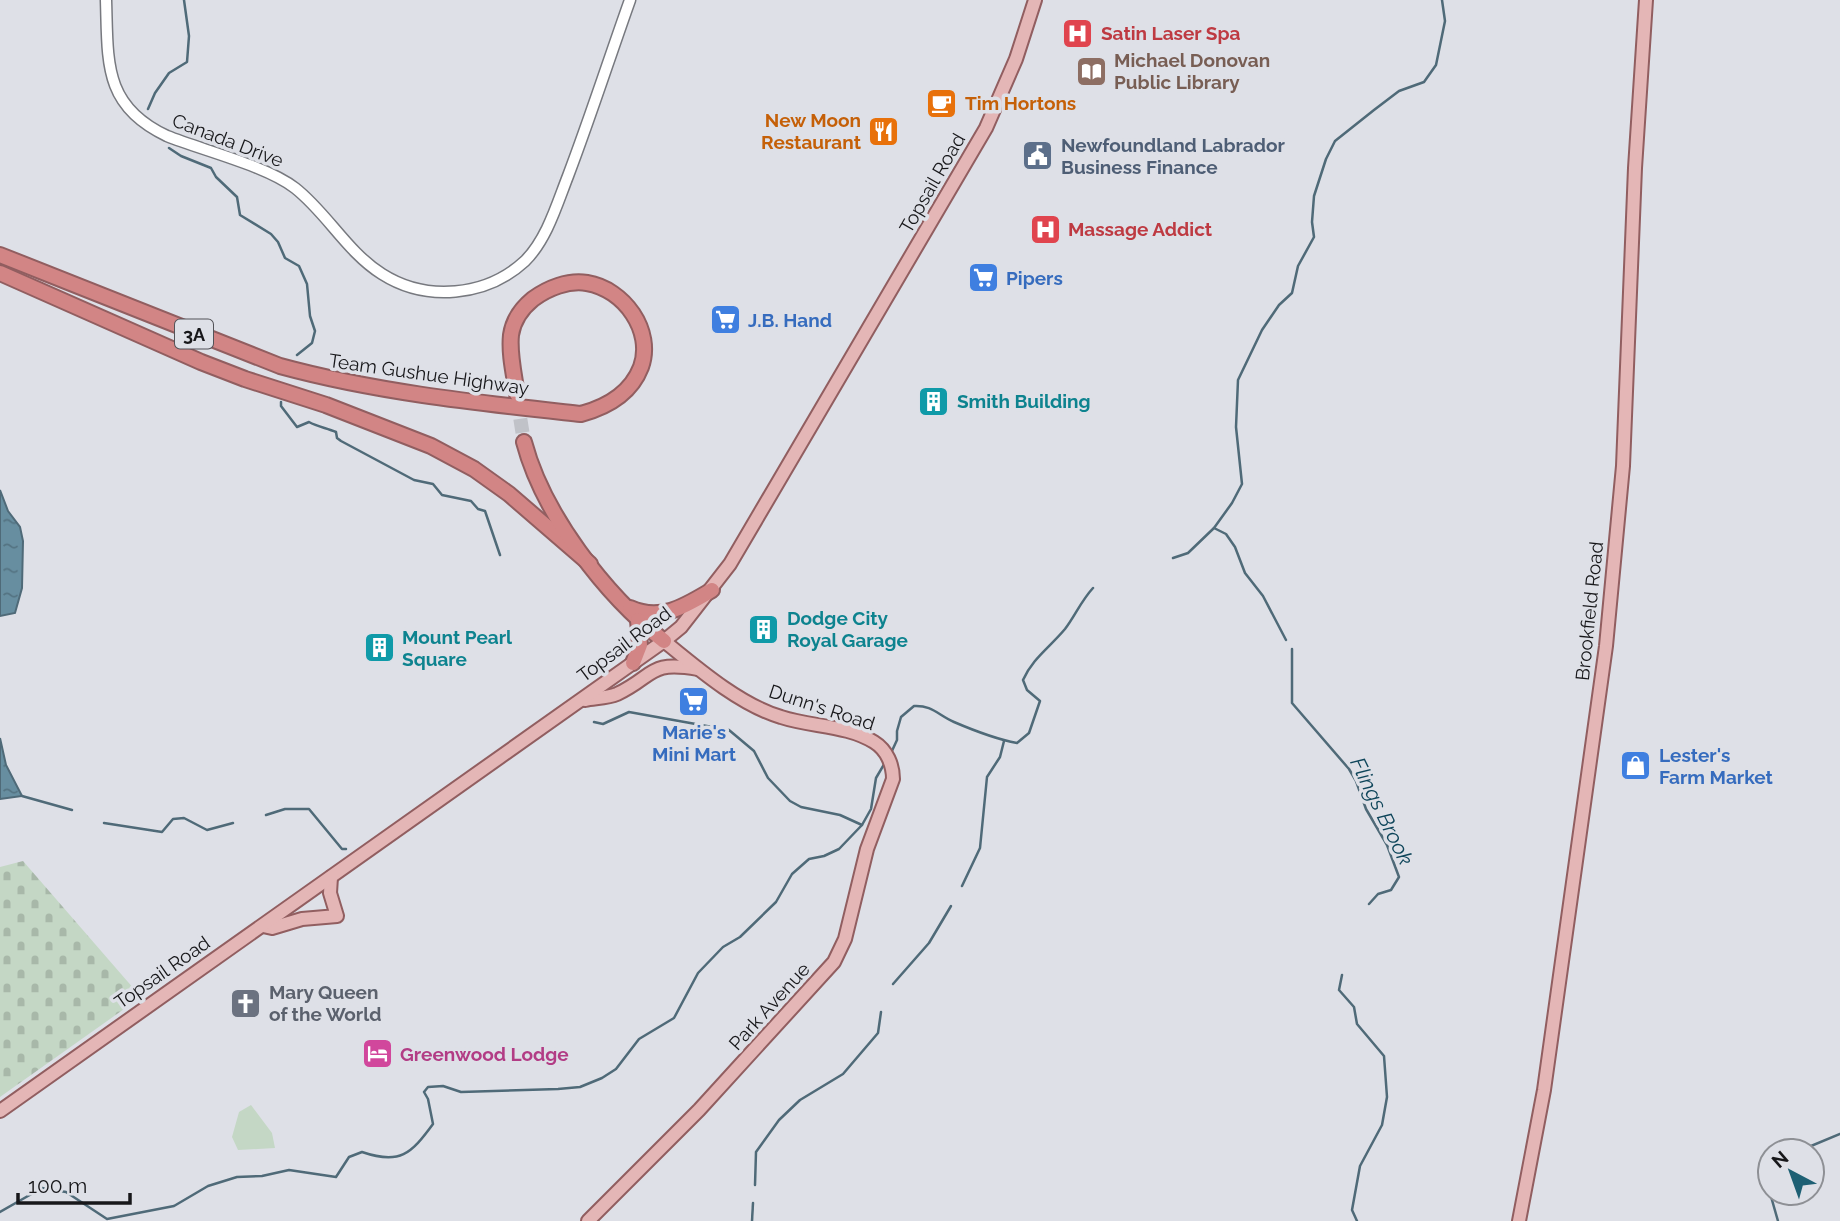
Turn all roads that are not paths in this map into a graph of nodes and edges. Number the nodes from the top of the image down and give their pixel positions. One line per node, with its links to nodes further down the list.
1 (106, 0): 2 (street, Canada Drive)
2 (630, 0)
3 (1035, 0): 10 (main road, Topsail Road)
4 (1646, 0): 23 (main road, Brookfield Road)
5 (0, 255): 7 (highway, Team Gushue Highway / 3A)
6 (0, 273): 9 (highway, 3A)
7 (517, 394)
8 (524, 442): 9 (highway)
9 (590, 564): 11 (highway)
10 (712, 590): 11 (highway); 13 (main road, Topsail Road)
11 (622, 604): 12 (highway)
12 (638, 620): 14 (highway); 15 (highway)
13 (681, 627): 14 (main road, Topsail Road); 16 (main road)
14 (664, 641): 15 (main road, Topsail Road); 16 (main road, Dunn's Road)
15 (633, 663): 17 (main road, Topsail Road)
16 (698, 669): 17 (main road); 18 (main road, Dunn's Road)
17 (581, 700): 19 (main road, Topsail Road)
18 (893, 767): 22 (main road, Park Avenue)
19 (331, 877): 20 (main road, Topsail Road); 20 (main road)
20 (263, 926): 21 (main road, Topsail Road)
21 (0, 1111)
22 (588, 1221)
23 (1519, 1221)

